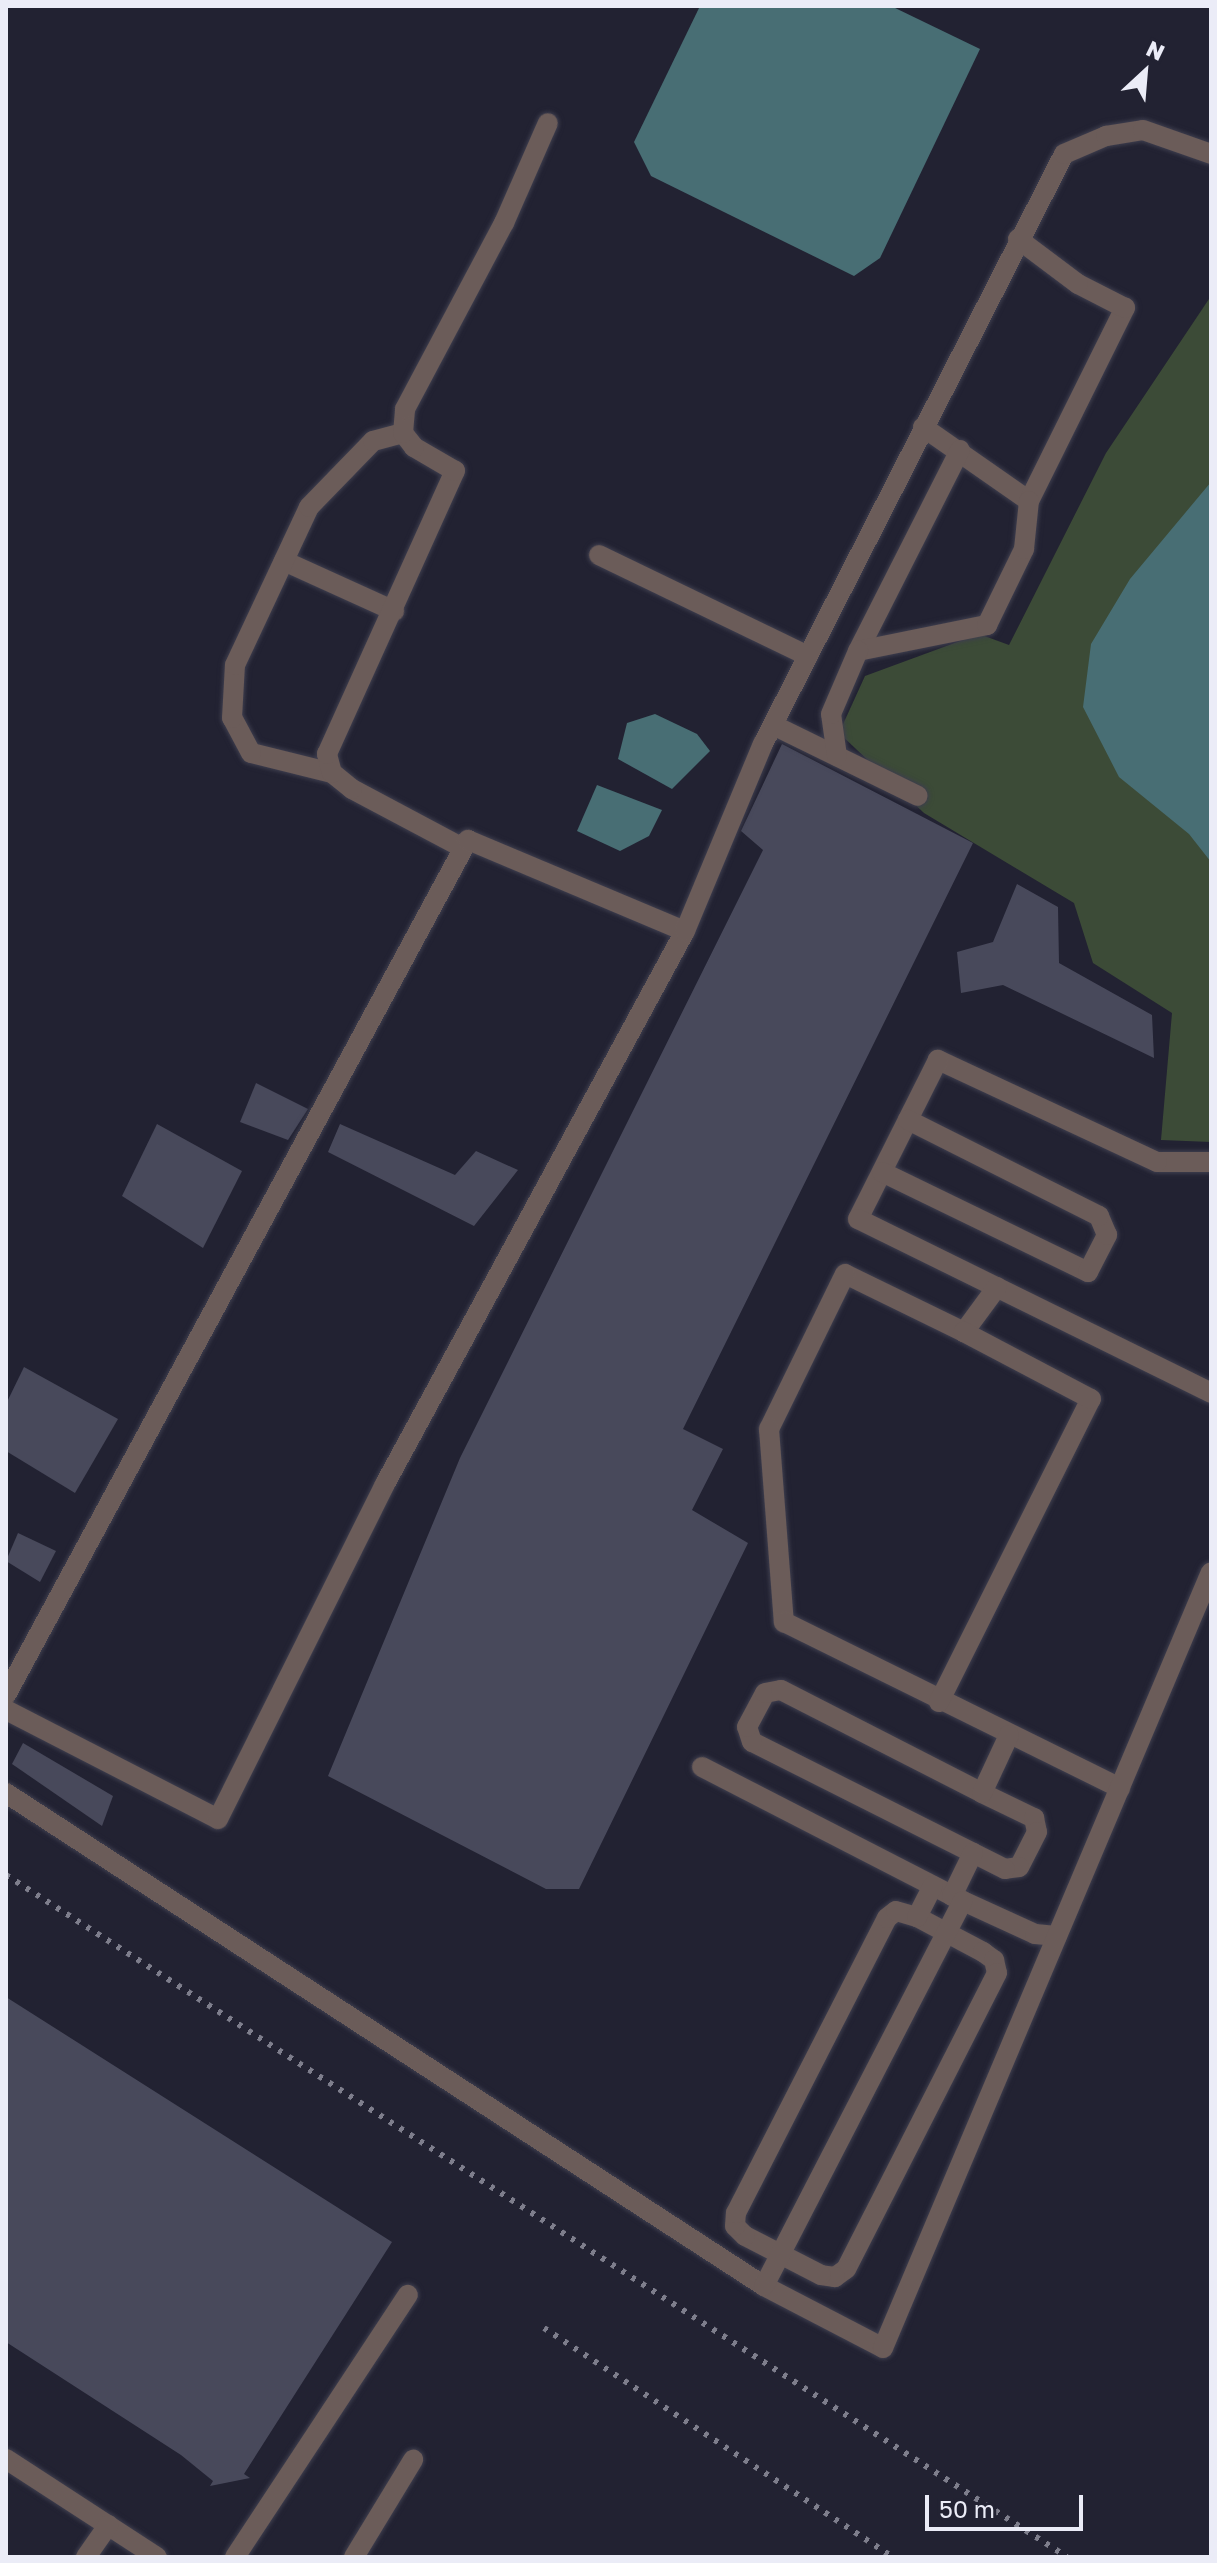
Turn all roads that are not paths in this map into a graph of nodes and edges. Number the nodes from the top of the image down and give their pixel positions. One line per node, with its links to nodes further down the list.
1 (548, 123): 5 (street)
2 (1211, 154): 3 (street)
3 (1018, 239): 4 (street); 7 (street)
4 (923, 427): 6 (street); 12 (street)
5 (403, 433): 9 (street); 10 (street)
6 (960, 450): 7 (street); 11 (street)
7 (1029, 501): 11 (street)
8 (599, 555): 12 (street)
9 (284, 561): 10 (street); 15 (street)
10 (394, 611): 15 (street)
11 (858, 651): 14 (street)
12 (808, 656): 13 (street)
13 (773, 725): 14 (street); 18 (street)
14 (837, 756): 16 (street)
15 (332, 773): 17 (street)
16 (918, 796)
17 (463, 848): 18 (street); 26 (street)
18 (685, 931): 28 (street)
19 (908, 1120): 20 (street); 21 (street); 21 (street)
20 (1211, 1162)
21 (882, 1172): 22 (street)
22 (997, 1287): 23 (street); 24 (street)
23 (964, 1332): 27 (street); 27 (street)
24 (1211, 1393)
25 (1211, 1572): 31 (street)
26 (6, 1695)
27 (939, 1702): 29 (street)
28 (6, 1710)
29 (1009, 1735): 31 (street); 33 (street)
30 (702, 1767): 35 (street)
31 (1120, 1788): 39 (street)
32 (6, 1793): 41 (street)
33 (982, 1793): 34 (street); 34 (street)
34 (973, 1853): 36 (street)
35 (933, 1886): 36 (street); 37 (street)
36 (957, 1898): 38 (street); 39 (street)
37 (917, 1917): 38 (street); 40 (street)
38 (948, 1932): 40 (street); 40 (street)
39 (1057, 1936): 41 (street)
40 (782, 2256): 41 (street)
41 (764, 2286)
42 (408, 2295): 48 (street)
43 (6, 2459): 45 (street)
44 (413, 2460): 49 (street)
45 (108, 2525): 46 (street); 47 (street)
46 (86, 2557)
47 (157, 2557)
48 (235, 2557)
49 (354, 2557)

